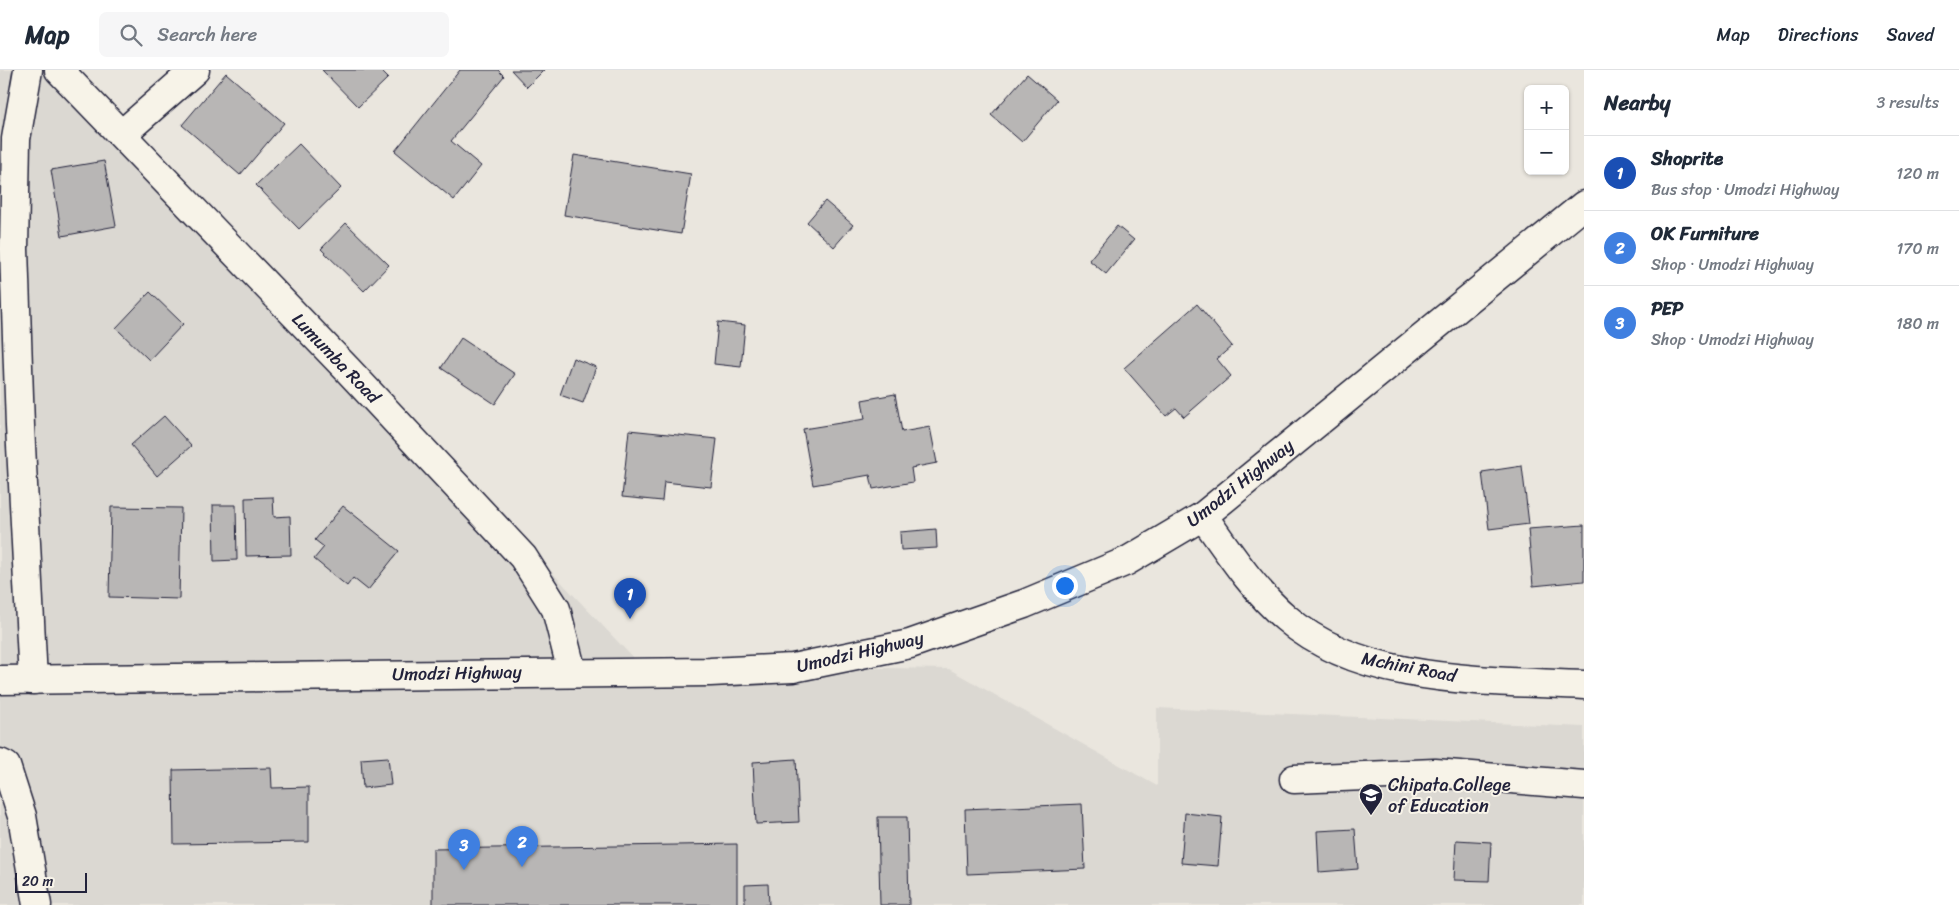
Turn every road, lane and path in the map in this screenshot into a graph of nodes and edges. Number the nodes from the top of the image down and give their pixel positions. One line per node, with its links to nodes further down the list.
1 (28, 70): 9 (main road)
2 (59, 70): 4 (main road, Lumumba Road)
3 (195, 70): 4 (main road)
4 (122, 134): 7 (main road, Lumumba Road)
5 (1584, 205): 6 (main road, Umodzi Highway)
6 (1203, 516): 7 (main road, Umodzi Highway); 10 (main road, Mchini Road)
7 (572, 672): 9 (main road, Umodzi Highway)
8 (0, 680): 9 (main road, Umodzi Highway)
9 (33, 680)
10 (1584, 686)
11 (0, 763): 14 (main road)
12 (1294, 779): 13 (main road)
13 (1584, 785)
14 (37, 905)

